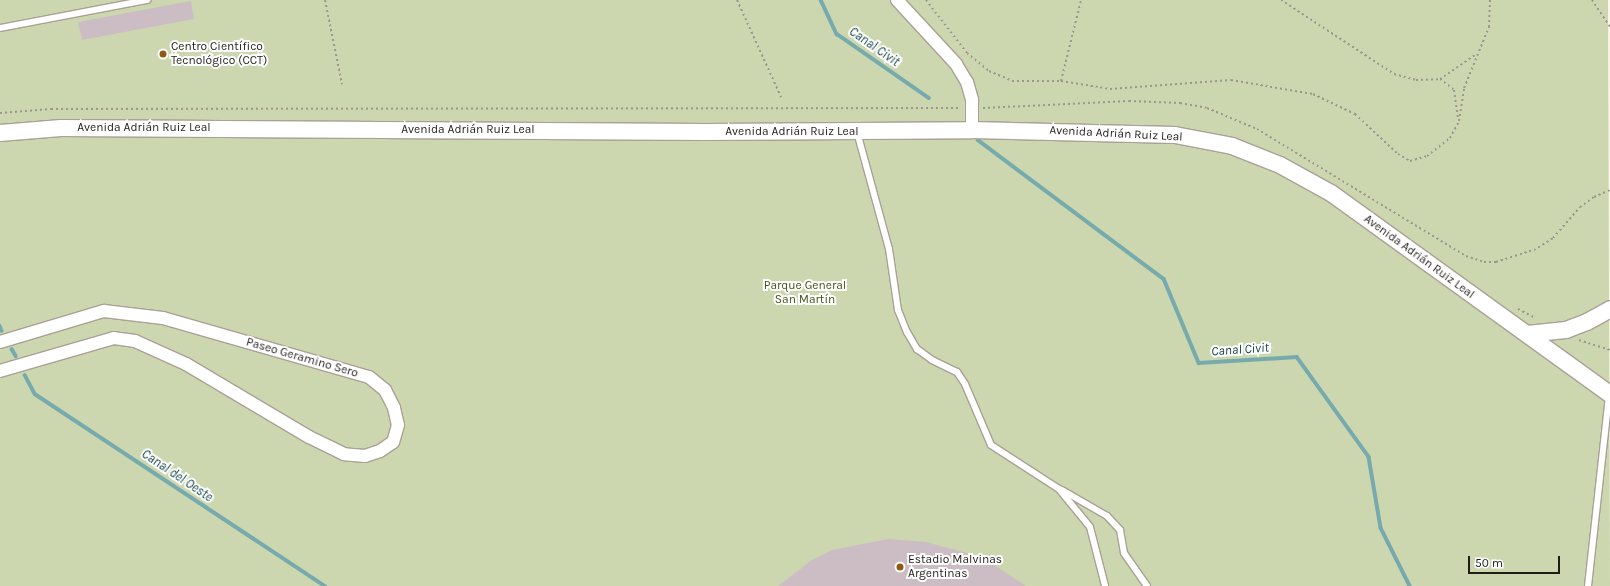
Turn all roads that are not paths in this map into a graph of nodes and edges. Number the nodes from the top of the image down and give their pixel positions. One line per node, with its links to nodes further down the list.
1 (147, 0): 3 (lane)
2 (897, 0): 4 (street)
3 (0, 28)
4 (972, 130): 5 (street, Avenida Adrián Ruiz Leal); 8 (street, Avenida Adrián Ruiz Leal)
5 (857, 132): 6 (street, Avenida Adrián Ruiz Leal); 12 (lane)
6 (0, 133)
7 (1610, 309): 8 (street)
8 (1527, 334): 11 (street, Avenida Adrián Ruiz Leal)
9 (0, 342): 10 (street, Paseo Geramino Sero)
10 (0, 371)
11 (1610, 394): 15 (lane)
12 (1059, 489): 13 (lane); 14 (lane)
13 (1105, 586)
14 (1147, 586)
15 (1588, 586)

